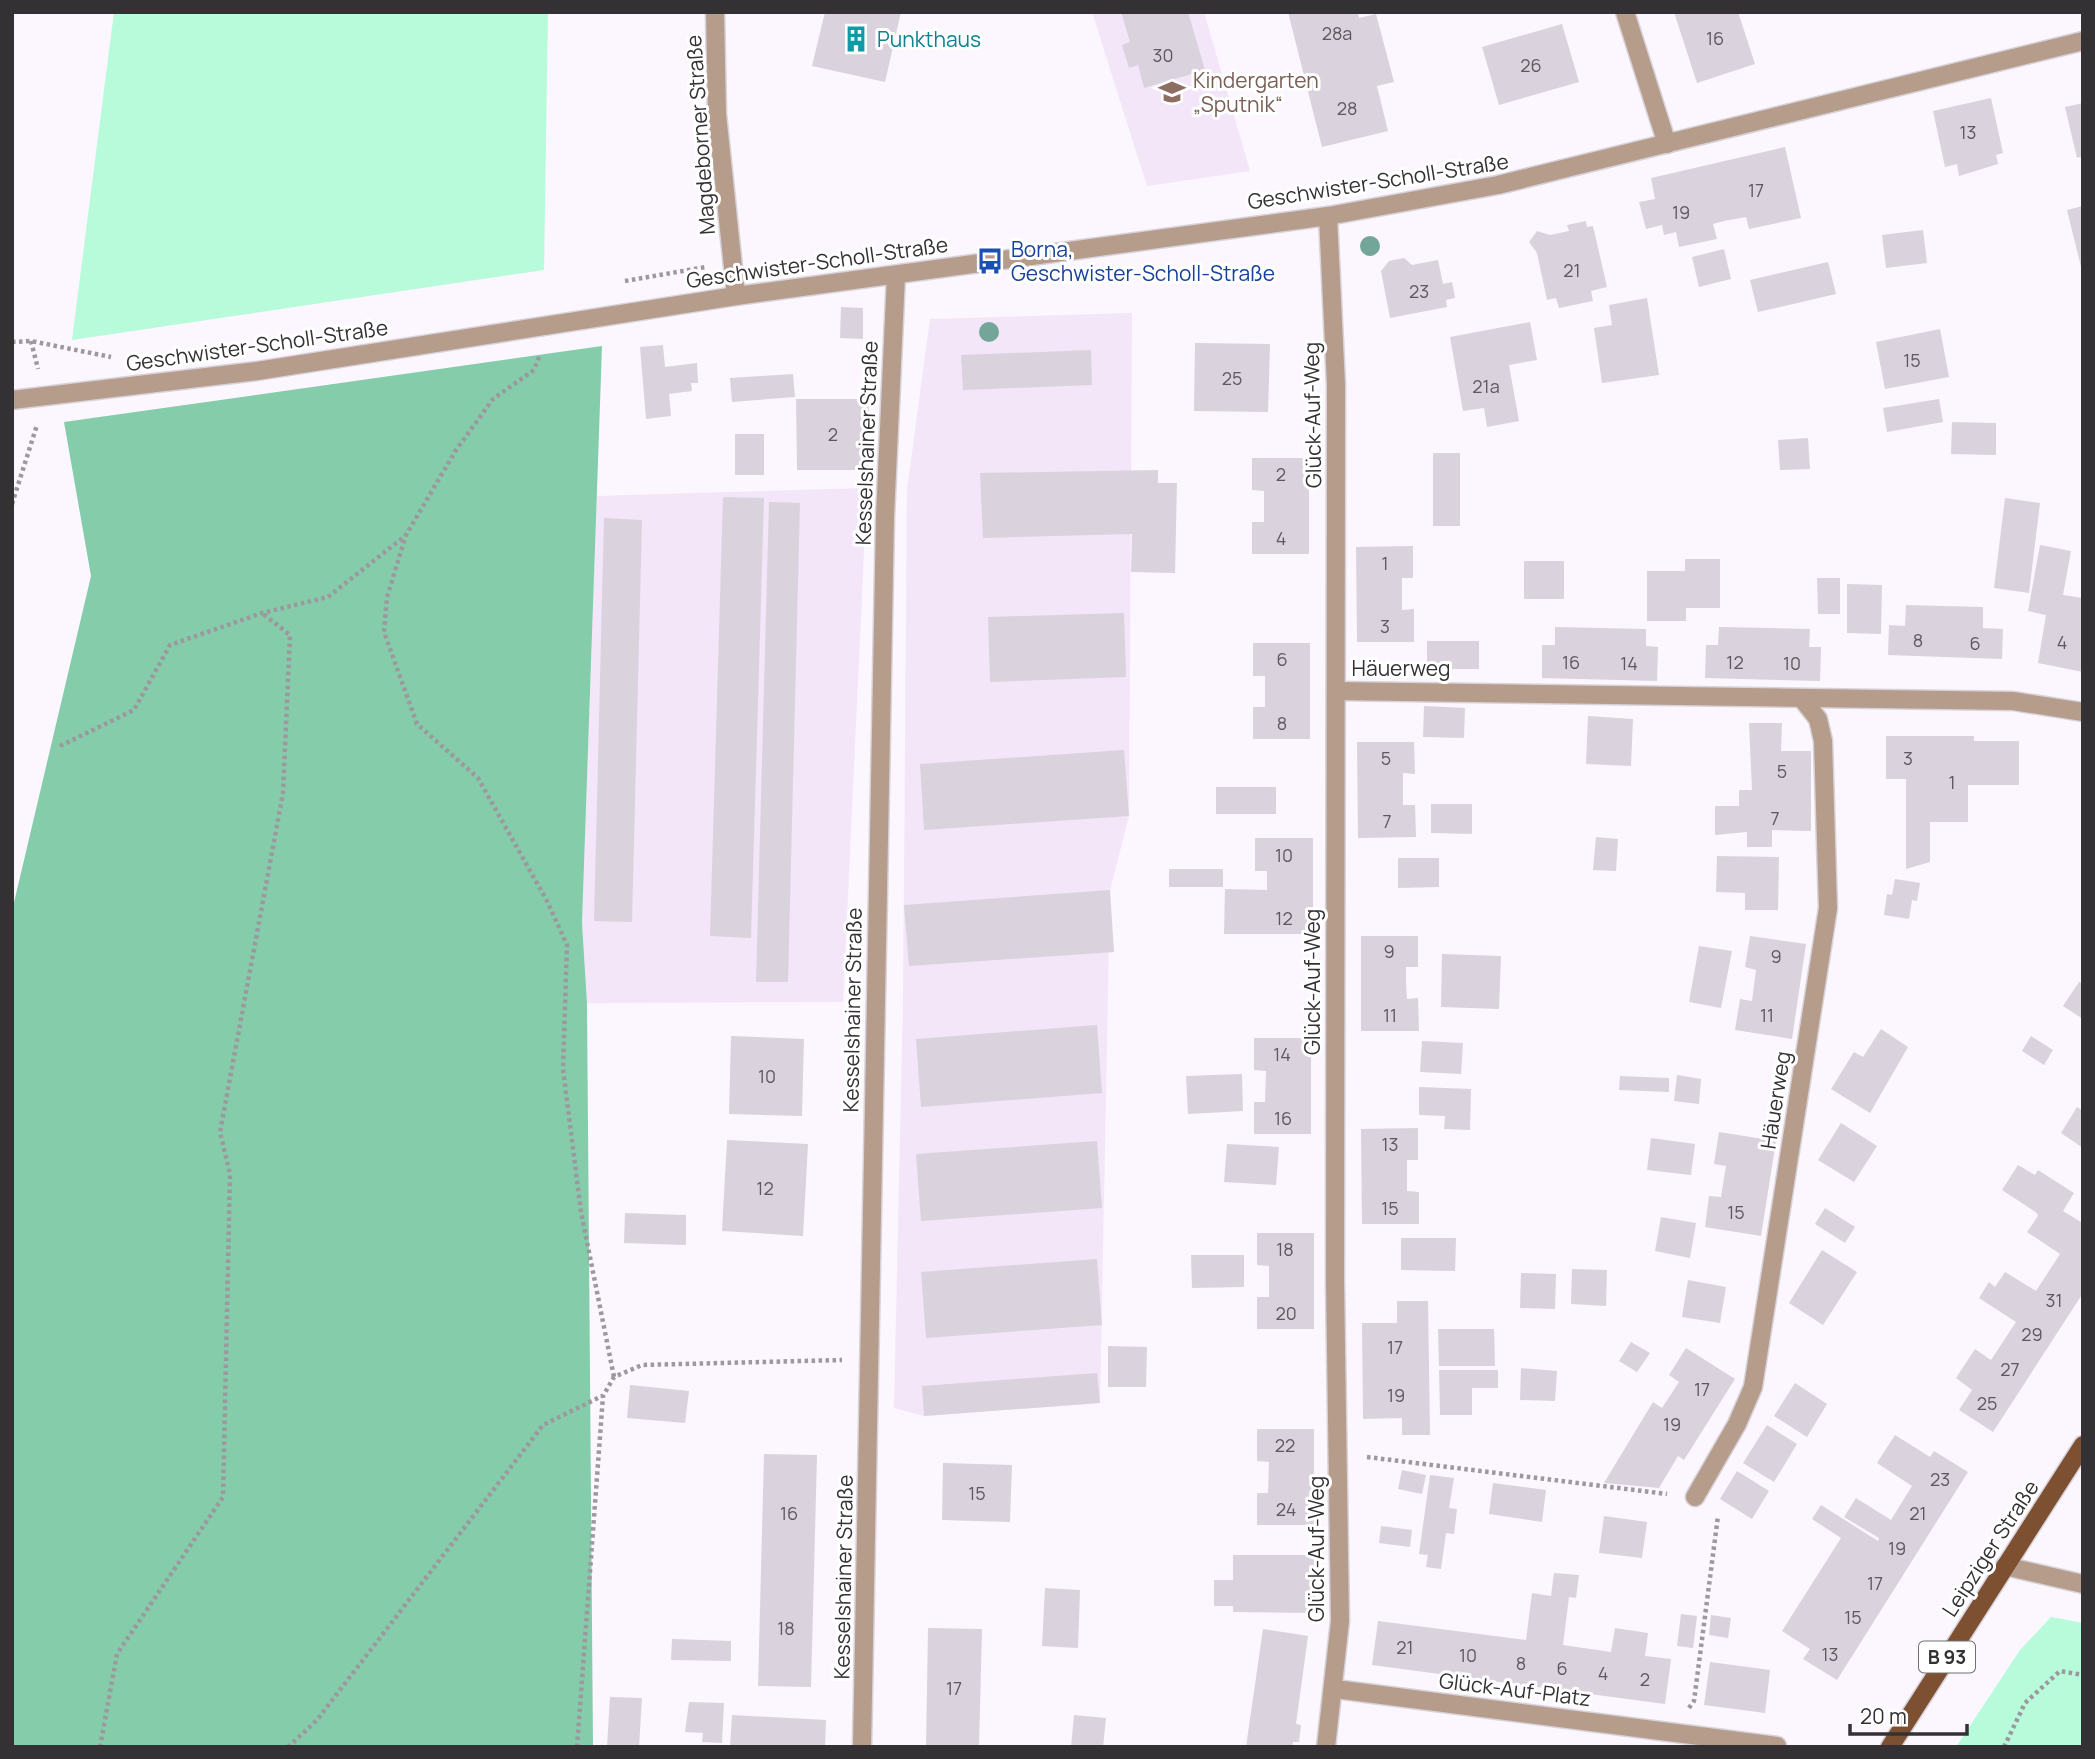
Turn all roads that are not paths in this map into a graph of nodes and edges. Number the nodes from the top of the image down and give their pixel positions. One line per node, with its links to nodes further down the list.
1 (715, 12): 7 (street, Magdeborner Straße)
2 (1625, 12): 4 (street)
3 (2083, 41): 4 (street, Geschwister-Scholl-Straße)
4 (1667, 144): 5 (street, Geschwister-Scholl-Straße)
5 (1328, 216): 6 (street, Geschwister-Scholl-Straße); 9 (street, Glück-Auf-Weg)
6 (896, 275): 7 (street, Geschwister-Scholl-Straße); 19 (street, Kesselshainer Straße)
7 (736, 296): 8 (street, Geschwister-Scholl-Straße)
8 (12, 400)
9 (1336, 691): 10 (street, Häuerweg); 16 (street, Glück-Auf-Weg)
10 (1803, 700): 11 (street, Häuerweg); 13 (street, Häuerweg)
11 (2083, 712)
12 (2083, 1445): 14 (main road, Leipziger Straße / B 93)
13 (1695, 1497)
14 (2005, 1566): 15 (street); 21 (main road, Leipziger Straße / B 93)
15 (2083, 1584)
16 (1335, 1689): 17 (street, Glück-Auf-Platz); 20 (street, Glück-Auf-Weg)
17 (1673, 1739): 18 (street, Glück-Auf-Platz)
18 (1777, 1746)
19 (862, 1747)
20 (1326, 1747)
21 (1890, 1747)

